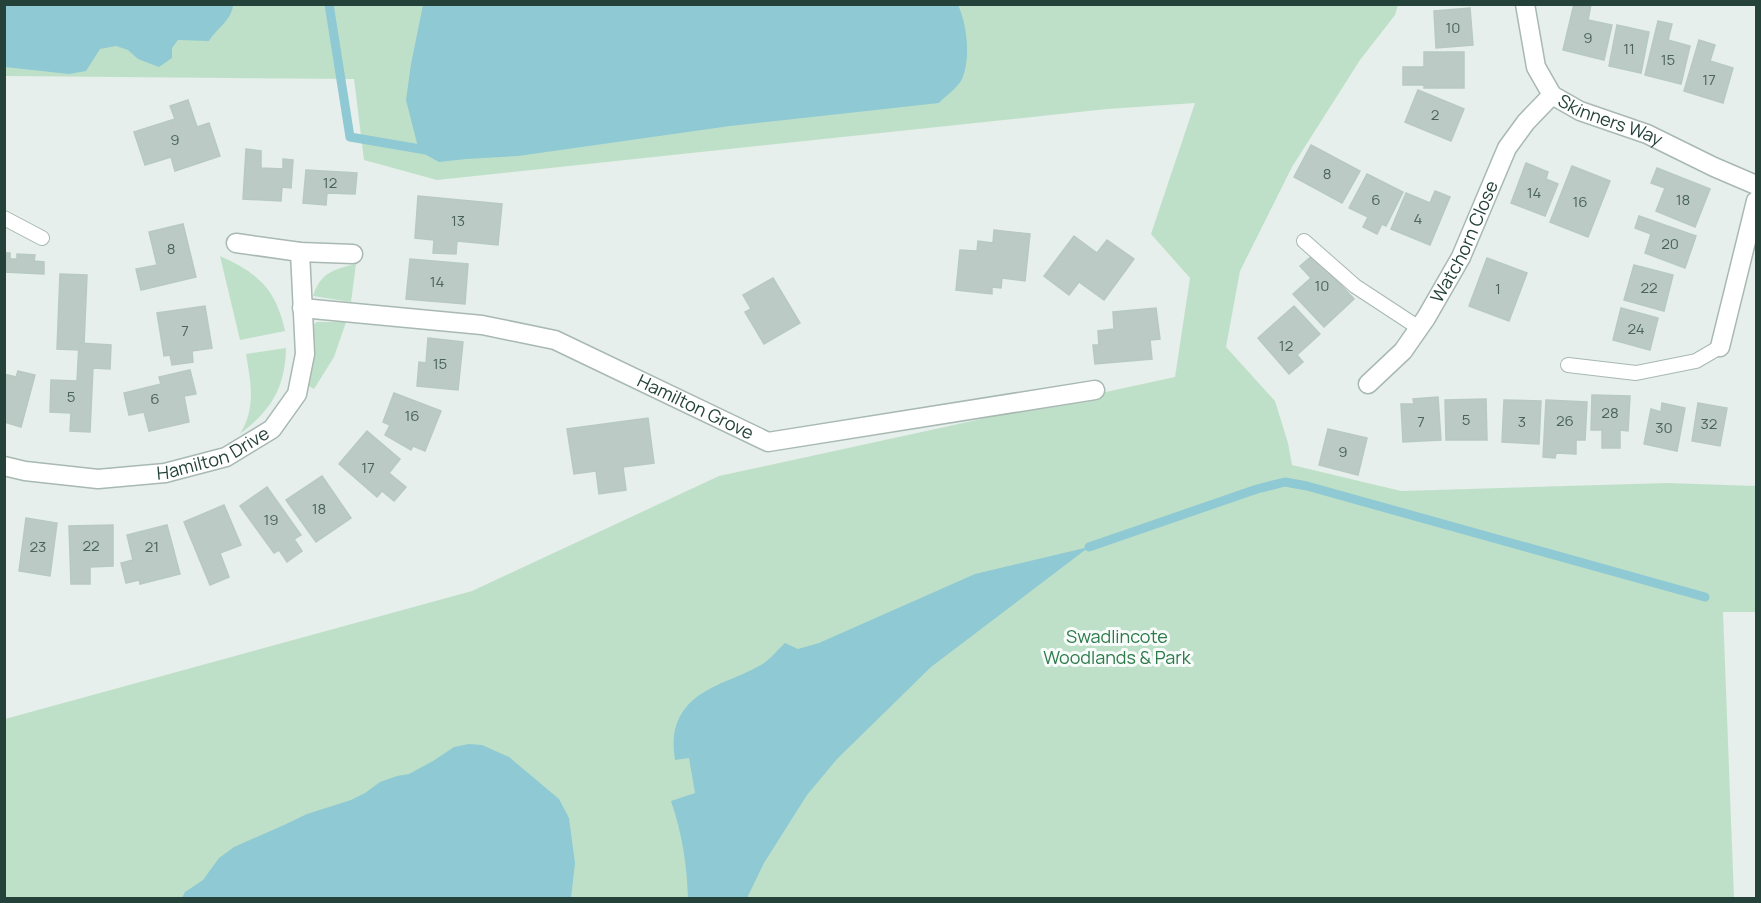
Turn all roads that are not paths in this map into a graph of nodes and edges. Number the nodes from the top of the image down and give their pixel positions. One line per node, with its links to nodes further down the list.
1 (1525, 4): 2 (street, Skinners Way)
2 (1552, 95): 3 (street, Skinners Way); 12 (street, Watchorn Close)
3 (1756, 185)
4 (1756, 201): 13 (street)
5 (4, 218): 6 (lane)
6 (42, 238)
7 (1304, 240): 12 (lane)
8 (236, 243): 9 (street)
9 (300, 252): 10 (street); 11 (street, Hamilton Drive)
10 (354, 254)
11 (302, 308): 16 (street, Hamilton Grove); 17 (street, Hamilton Drive)
12 (1419, 328): 15 (street, Watchorn Close)
13 (1720, 347): 14 (lane)
14 (1568, 365)
15 (1368, 384)
16 (1095, 390)
17 (4, 466)

